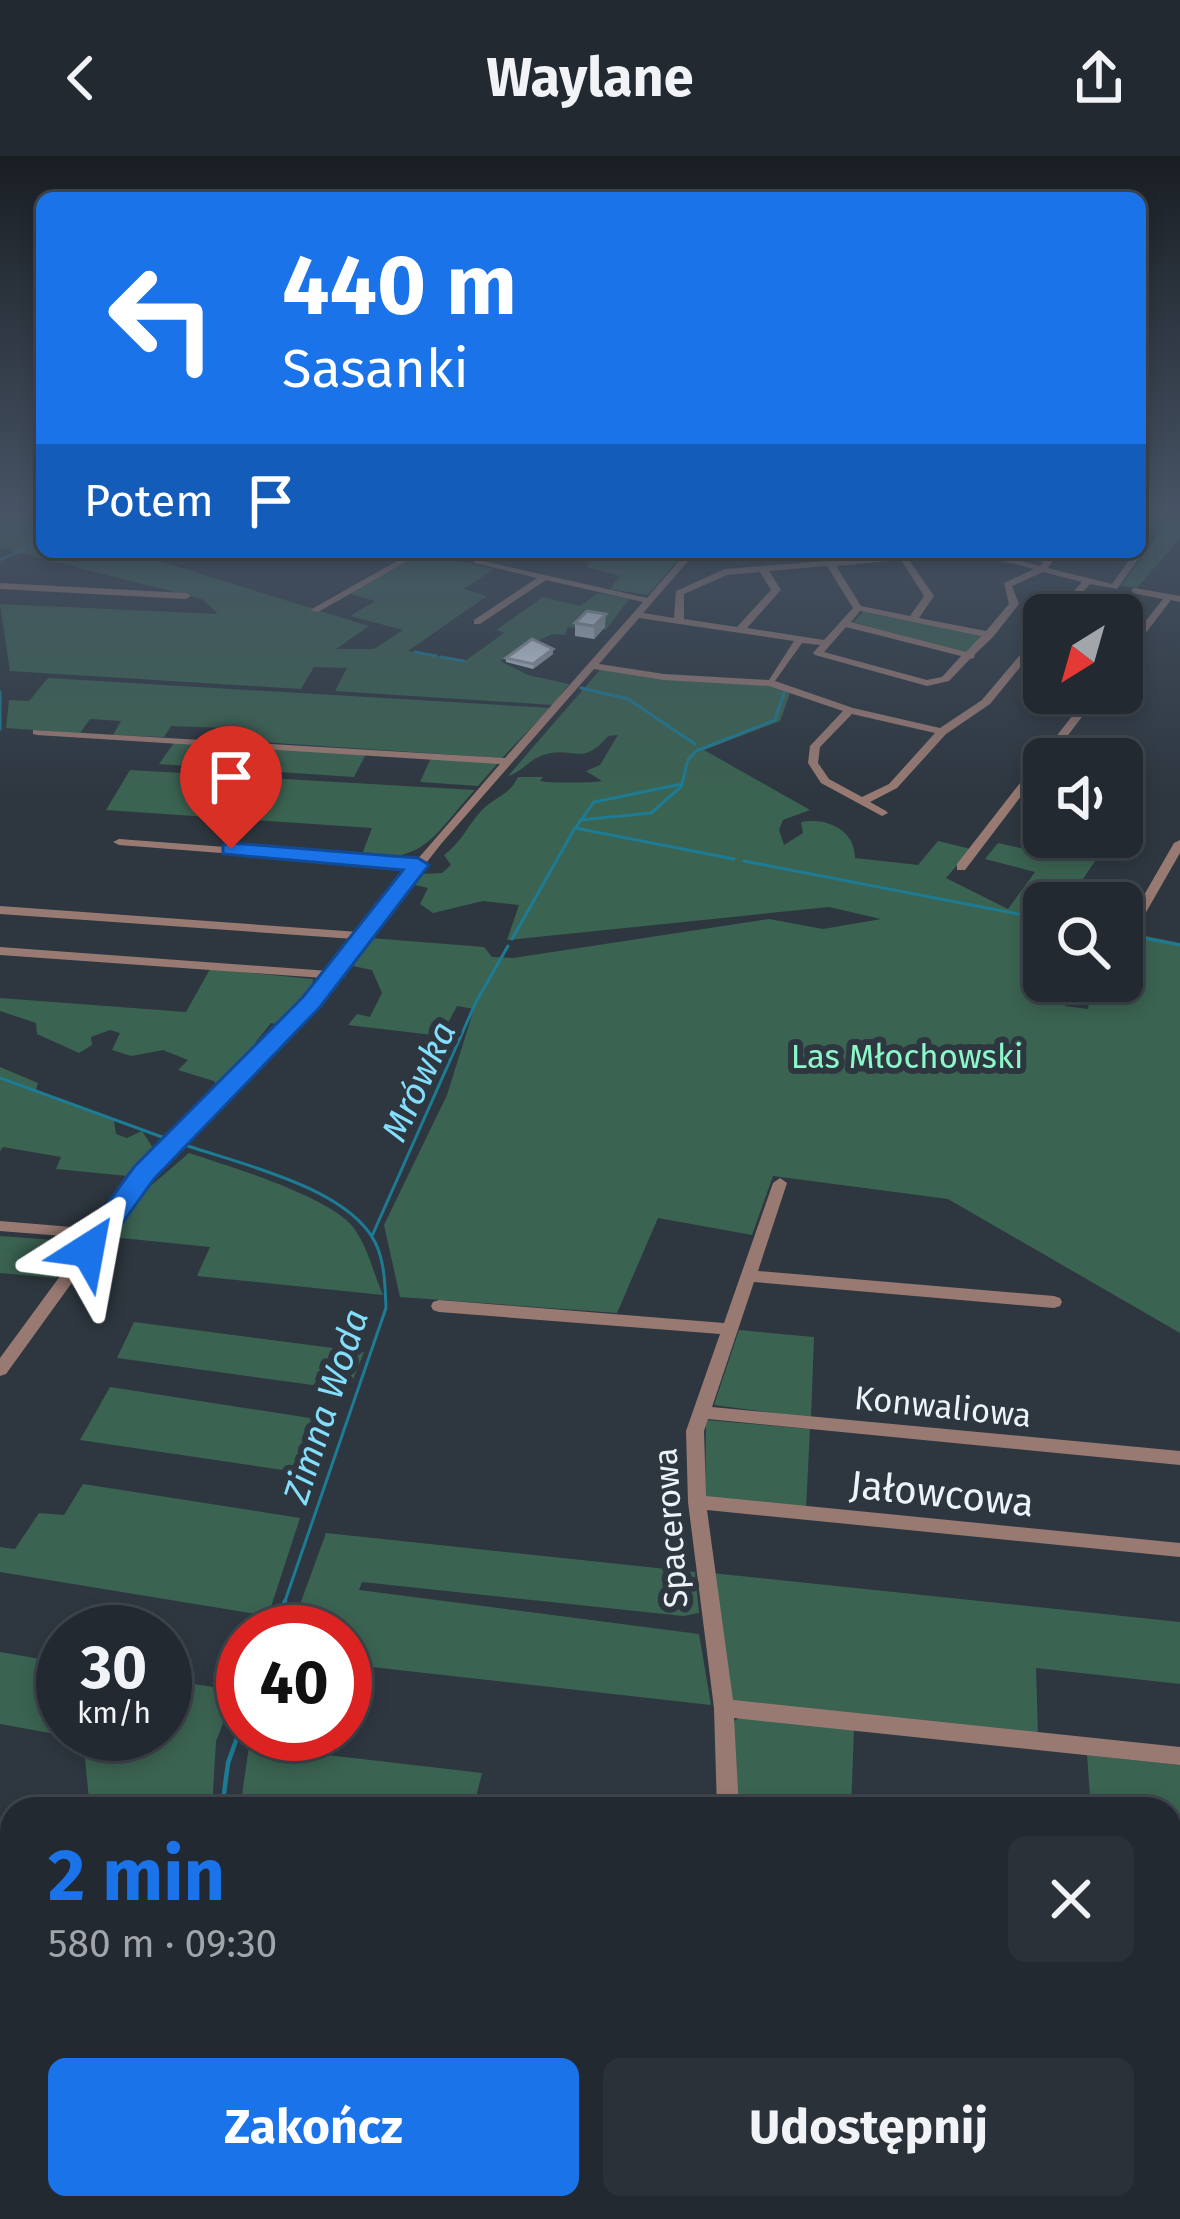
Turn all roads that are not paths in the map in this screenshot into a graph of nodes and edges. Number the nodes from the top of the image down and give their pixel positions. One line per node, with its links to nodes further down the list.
1 (327, 603): 11 (street)
2 (505, 603): 15 (street)
3 (648, 603): 12 (street)
4 (676, 603): 14 (street)
5 (764, 603): 17 (street)
6 (855, 603): 10 (street)
7 (924, 603): 13 (street)
8 (1013, 603): 18 (street)
9 (1169, 603): 19 (street)
10 (858, 608): 13 (street); 16 (street)
11 (315, 610)
12 (638, 614): 14 (street); 24 (street)
13 (913, 619): 18 (street)
14 (680, 621): 17 (street)
15 (477, 622)
16 (847, 624): 21 (street); 22 (street)
17 (740, 630): 20 (street)
18 (990, 634): 22 (street)
19 (1143, 634)
20 (800, 639): 21 (street); 25 (street)
21 (822, 648): 22 (street)
22 (971, 656)
23 (1023, 657): 29 (street)
24 (593, 665): 26 (street); 31 (street)
25 (773, 680)
26 (850, 710): 29 (street); 33 (street)
27 (1079, 714): 30 (street)
28 (37, 732): 31 (street)
29 (942, 732): 33 (street)
30 (1060, 738)
31 (509, 760): 37 (street)
32 (1023, 787): 38 (street)
33 (861, 802): 34 (street)
34 (881, 813)
35 (119, 842): 37 (street)
36 (1180, 843): 39 (street)
37 (418, 865): 41 (street)
38 (962, 867)
39 (1143, 907)
40 (0, 910): 41 (street)
41 (363, 936): 43 (street)
42 (0, 950): 43 (street)
43 (333, 975): 46 (street)
44 (780, 1183): 47 (street, Spacerowa)
45 (0, 1226): 46 (street)
46 (99, 1234): 51 (street)
47 (748, 1276): 48 (street); 50 (street, Spacerowa)
48 (1054, 1302)
49 (439, 1306): 50 (street)
50 (727, 1329): 52 (street, Spacerowa)
51 (0, 1370)
52 (701, 1412): 53 (street, Konwaliowa); 54 (street, Spacerowa)
53 (1180, 1458)
54 (697, 1502): 55 (street, Jałowcowa); 56 (street, Spacerowa)
55 (1180, 1550)
56 (724, 1708): 57 (street); 58 (street, Spacerowa)
57 (1180, 1756)
58 (728, 1797)

